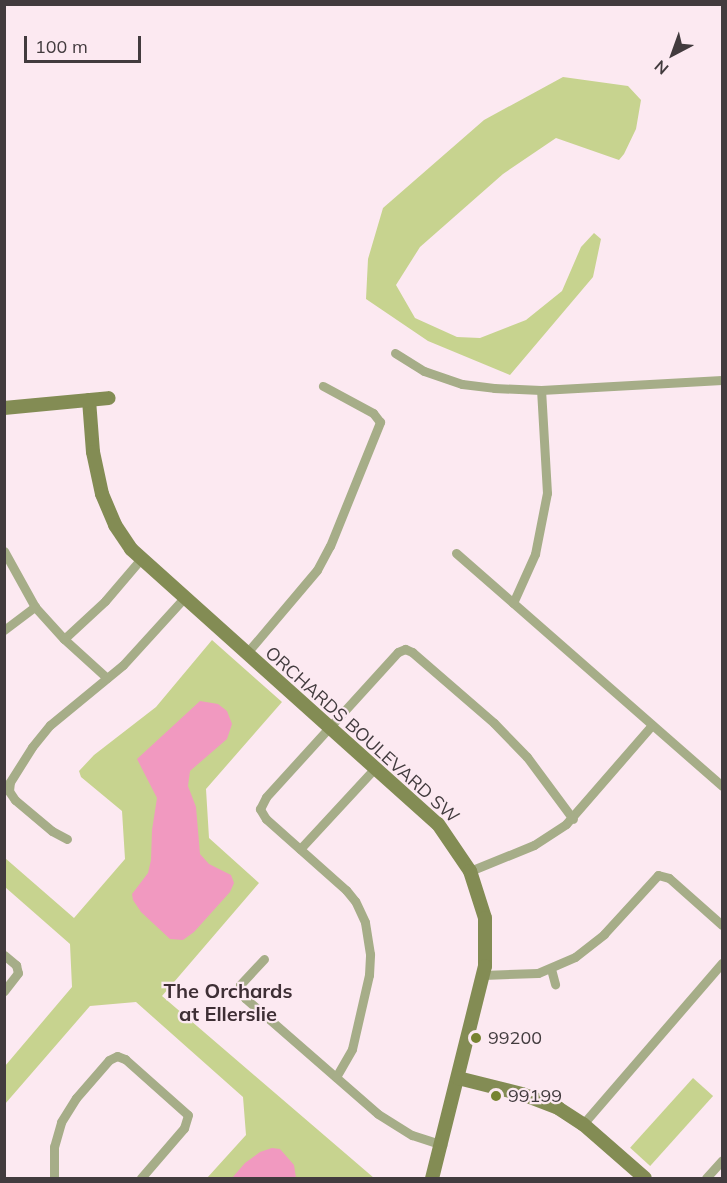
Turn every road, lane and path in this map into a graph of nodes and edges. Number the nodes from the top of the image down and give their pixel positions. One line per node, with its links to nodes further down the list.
1 (395, 353): 4 (street)
2 (723, 380): 4 (street)
3 (323, 386): 16 (street)
4 (541, 390): 12 (street)
5 (109, 398): 6 (street)
6 (89, 400): 7 (street); 10 (street, ORCHARDS BOULEVARD SW)
7 (4, 408)
8 (4, 551): 13 (street)
9 (456, 553): 12 (street)
10 (140, 560): 11 (street, ORCHARDS BOULEVARD SW); 15 (street)
11 (183, 599): 16 (street, ORCHARDS BOULEVARD SW); 17 (street)
12 (513, 603): 18 (street)
13 (35, 607): 14 (street); 15 (street)
14 (4, 630)
15 (63, 639): 17 (street)
16 (246, 654): 19 (street, ORCHARDS BOULEVARD SW)
17 (107, 678): 23 (street)
18 (652, 725): 21 (street); 22 (street)
19 (330, 729): 20 (street, ORCHARDS BOULEVARD SW); 22 (street); 24 (street)
20 (374, 769): 24 (street); 25 (street, ORCHARDS BOULEVARD SW)
21 (723, 786)
22 (573, 819): 25 (street)
23 (67, 839)
24 (300, 849): 34 (street)
25 (470, 871): 31 (street, ORCHARDS BOULEVARD SW)
26 (723, 925): 30 (street)
27 (4, 955): 33 (street)
28 (264, 959): 34 (street)
29 (723, 963): 36 (street)
30 (550, 969): 31 (street); 32 (street)
31 (483, 975): 35 (street, ORCHARDS BOULEVARD SW)
32 (555, 984)
33 (4, 991)
34 (336, 1077): 37 (street)
35 (458, 1078): 36 (street); 37 (street, ORCHARDS BOULEVARD SW)
36 (583, 1124): 42 (street)
37 (442, 1145): 41 (street, ORCHARDS BOULEVARD SW)
38 (723, 1160): 43 (street)
39 (54, 1179): 40 (street)
40 (141, 1179)
41 (432, 1179)
42 (645, 1179)
43 (706, 1179)

